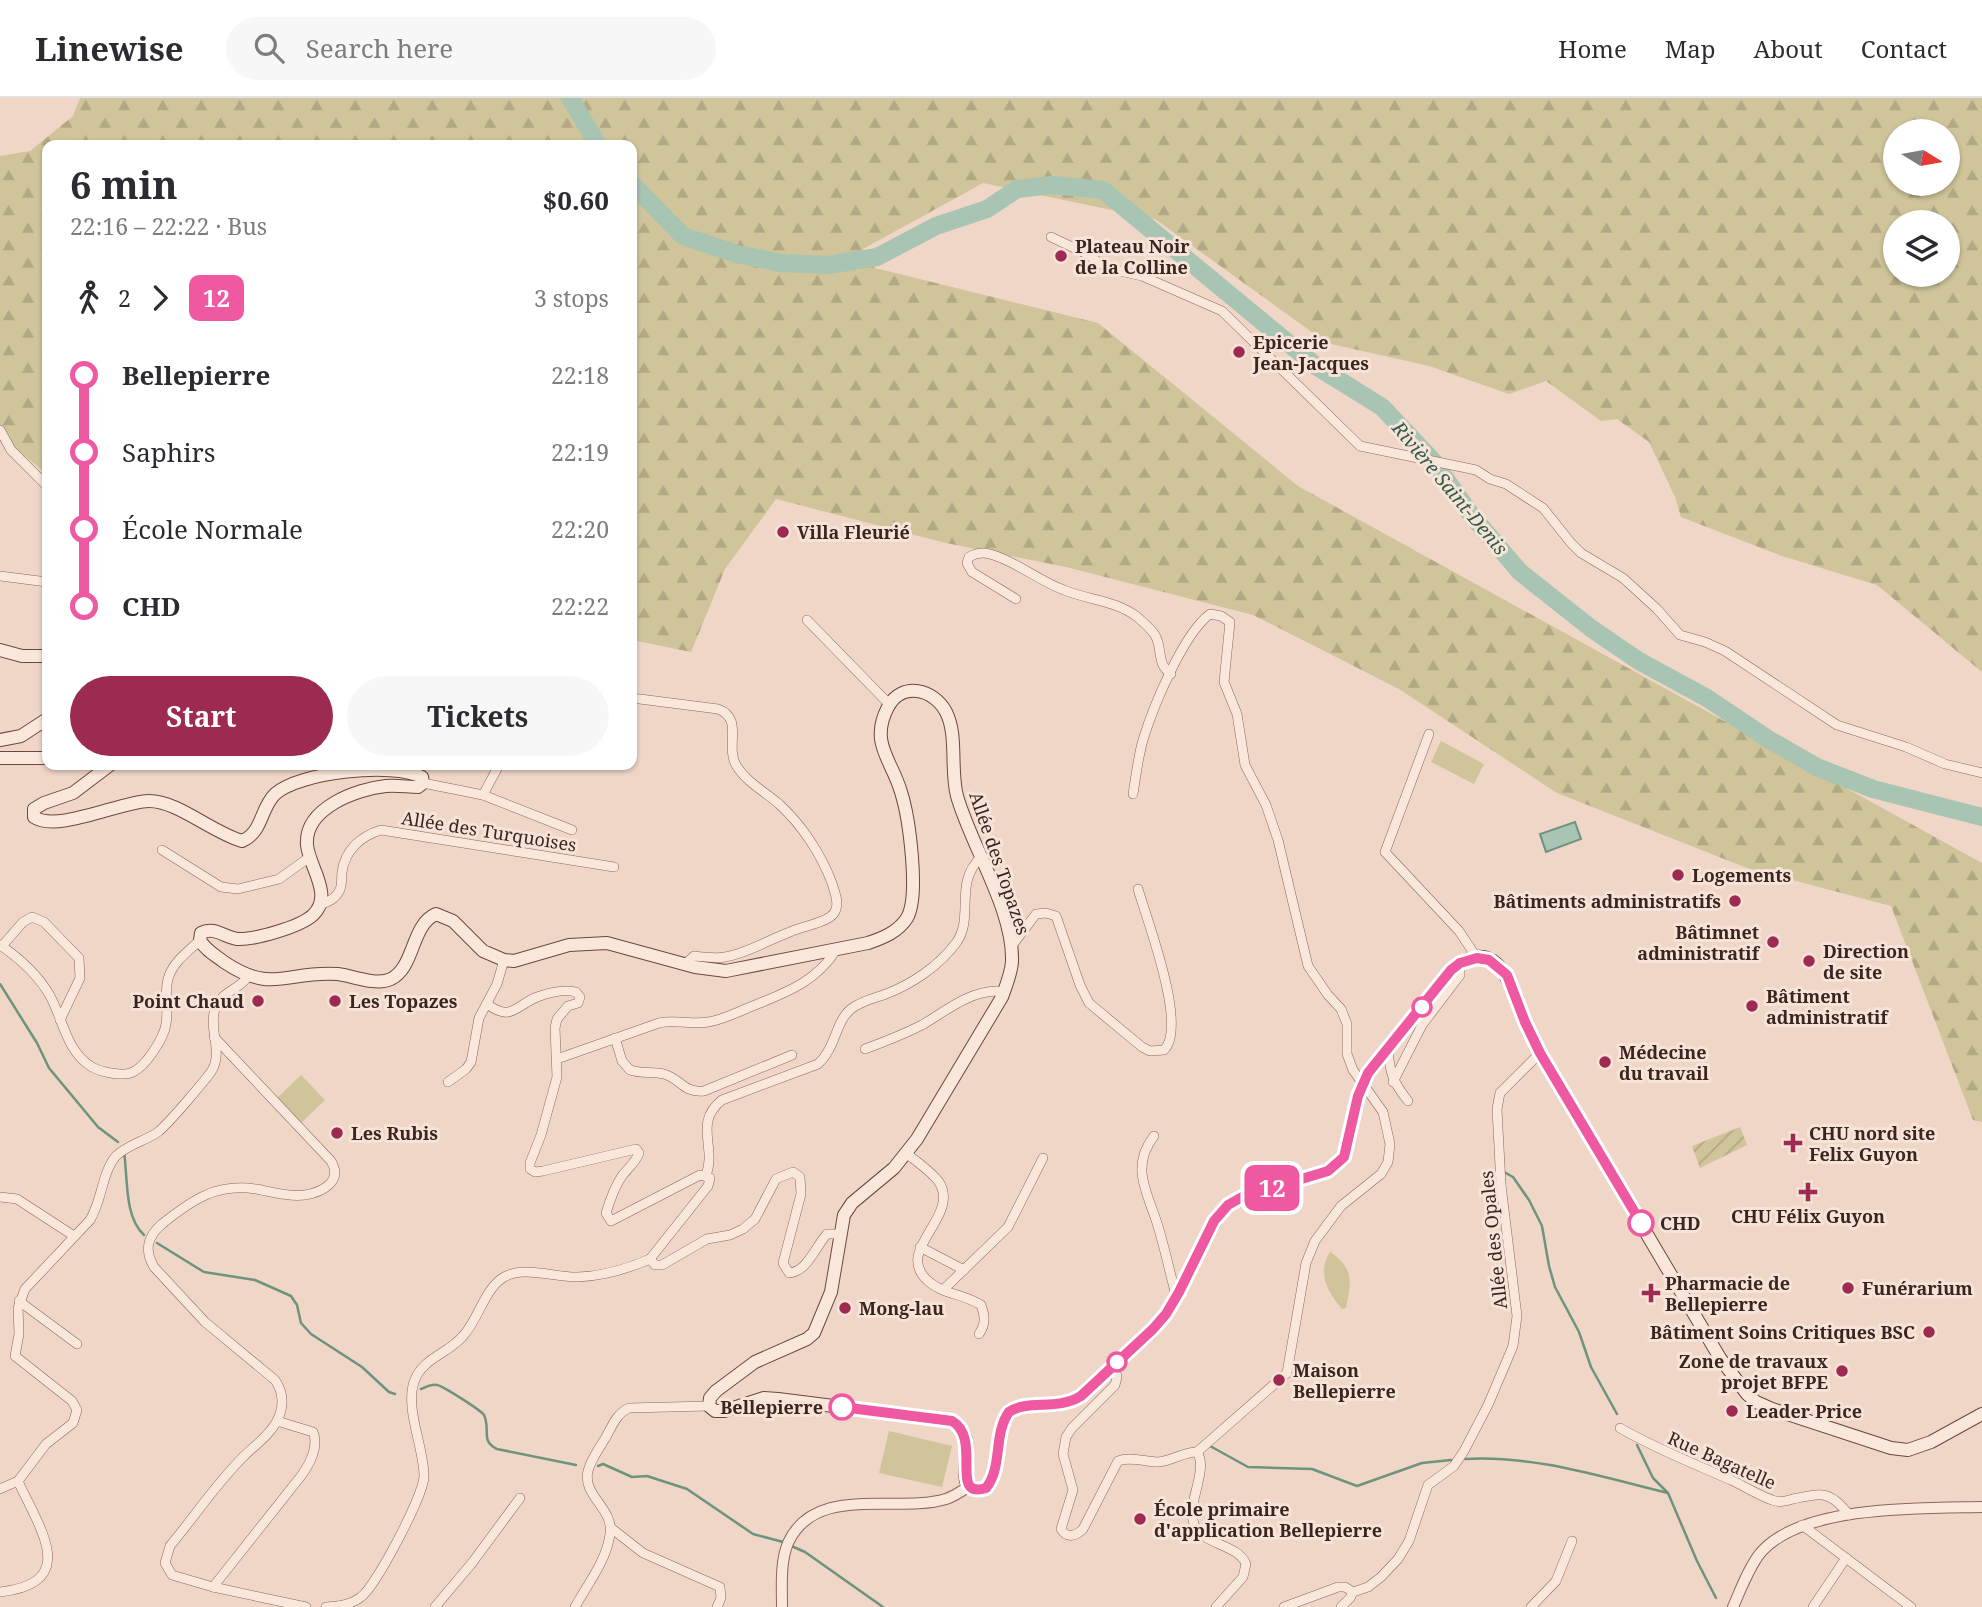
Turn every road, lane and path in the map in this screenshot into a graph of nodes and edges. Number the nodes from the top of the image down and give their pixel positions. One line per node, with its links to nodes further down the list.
1 (1051, 237): 22 (street)
2 (0, 430): 3 (street)
3 (42, 481)
4 (0, 576): 5 (street)
5 (42, 581)
6 (1016, 600): 10 (street)
7 (807, 620): 12 (street)
8 (0, 650): 9 (main road)
9 (42, 656)
10 (1171, 674): 24 (street); 54 (street)
11 (637, 699): 40 (street)
12 (889, 704): 29 (main road, Allée des Topazes); 36 (main road)
13 (42, 722): 15 (main road)
14 (1429, 734): 37 (street)
15 (0, 740)
16 (0, 758): 17 (main road)
17 (42, 758)
18 (103, 770): 19 (main road)
19 (373, 770)
20 (400, 770): 23 (main road)
21 (496, 770): 25 (street)
22 (1982, 773)
23 (423, 783): 25 (street); 28 (main road)
24 (1133, 794)
25 (483, 795): 26 (street)
26 (572, 830)
27 (162, 850): 28 (street)
28 (311, 856): 32 (main road)
29 (981, 857): 35 (main road, Allée des Topazes); 59 (street)
30 (614, 867): 32 (street, Allée des Turquoises)
31 (1138, 889): 35 (street)
32 (320, 905): 33 (main road)
33 (200, 940): 41 (main road); 44 (street)
34 (1, 945): 44 (street); 44 (street)
35 (1011, 947): 42 (main road, Allée des Topazes)
36 (836, 950): 40 (main road); 46 (street)
37 (1477, 958): 39 (main road); 49 (main road)
38 (504, 960): 40 (main road); 41 (main road); 43 (street)
39 (1460, 963): 48 (main road); 53 (street)
40 (685, 964)
41 (248, 976): 45 (street)
42 (1002, 998): 47 (street); 57 (main road, Allée des Topazes)
43 (486, 1004): 51 (street); 52 (street)
44 (60, 1020)
45 (214, 1037): 62 (street); 74 (street)
46 (615, 1038): 50 (street); 51 (street)
47 (865, 1049)
48 (1388, 1049): 53 (street); 54 (main road)
49 (1540, 1053): 73 (main road); 89 (street, Allée des Opales)
50 (792, 1055)
51 (557, 1059): 59 (street)
52 (448, 1082)
53 (1393, 1083): 55 (street)
54 (1363, 1084): 67 (main road); 76 (street)
55 (1408, 1101)
56 (1154, 1136): 67 (street)
57 (906, 1153): 61 (main road, Allée des Topazes); 63 (street)
58 (1043, 1158): 65 (street)
59 (706, 1175): 64 (street)
60 (0, 1197): 62 (street)
61 (839, 1234): 64 (street); 72 (main road, Allée des Topazes)
62 (74, 1236): 68 (street)
63 (920, 1247): 65 (street); 66 (street)
64 (650, 1259): 91 (street)
65 (964, 1270): 66 (street)
66 (943, 1290): 69 (street)
67 (1176, 1295): 71 (main road)
68 (19, 1300): 70 (street); 77 (street)
69 (979, 1334)
70 (77, 1344)
71 (1114, 1364): 76 (street); 78 (main road)
72 (709, 1406): 78 (main road); 84 (street)
73 (1982, 1414)
74 (277, 1421): 87 (street); 87 (street)
75 (1620, 1427): 82 (street, Rue Bagatelle)
76 (1197, 1452): 96 (street)
77 (18, 1481): 79 (street); 88 (street)
78 (969, 1486): 95 (street)
79 (0, 1489)
80 (520, 1498): 92 (street)
81 (1982, 1507): 82 (street)
82 (1849, 1515): 83 (street)
83 (1802, 1525): 86 (street); 100 (street)
84 (611, 1528): 93 (street); 94 (street)
85 (1572, 1541): 99 (street)
86 (1846, 1558): 101 (street); 102 (street)
87 (213, 1587): 90 (street)
88 (0, 1592)
89 (1353, 1592): 97 (street); 98 (street)
90 (306, 1607)
91 (326, 1607)
92 (435, 1607)
93 (575, 1607)
94 (717, 1607)
95 (782, 1607)
96 (1216, 1607)
97 (1284, 1607)
98 (1341, 1607)
99 (1531, 1607)
100 (1733, 1607)
101 (1813, 1607)
102 (1911, 1607)

